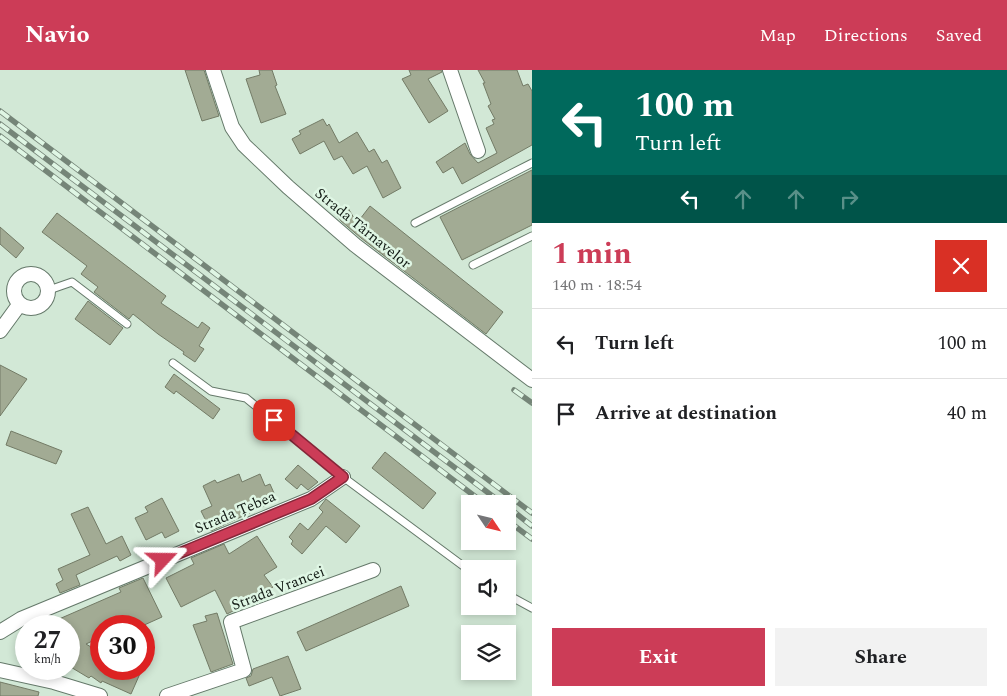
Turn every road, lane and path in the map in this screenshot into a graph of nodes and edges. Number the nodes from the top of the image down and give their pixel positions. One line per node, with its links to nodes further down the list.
1 (213, 70): 13 (street, Strada Târnavelor)
2 (450, 70): 3 (street)
3 (478, 151)
4 (532, 163): 5 (lane)
5 (415, 223)
6 (532, 236): 7 (lane)
7 (473, 264)
8 (49, 290): 9 (street); 9 (street); 10 (lane)
9 (19, 305): 11 (street)
10 (127, 324)
11 (0, 331)
12 (173, 363): 14 (lane)
13 (532, 380)
14 (343, 477): 15 (lane); 19 (street, Strada Țebea)
15 (461, 564)
16 (373, 570): 22 (street, Strada Vrancei)
17 (516, 599): 18 (lane)
18 (532, 608)
19 (0, 632)
20 (0, 670): 21 (street)
21 (100, 696)
22 (167, 696)

